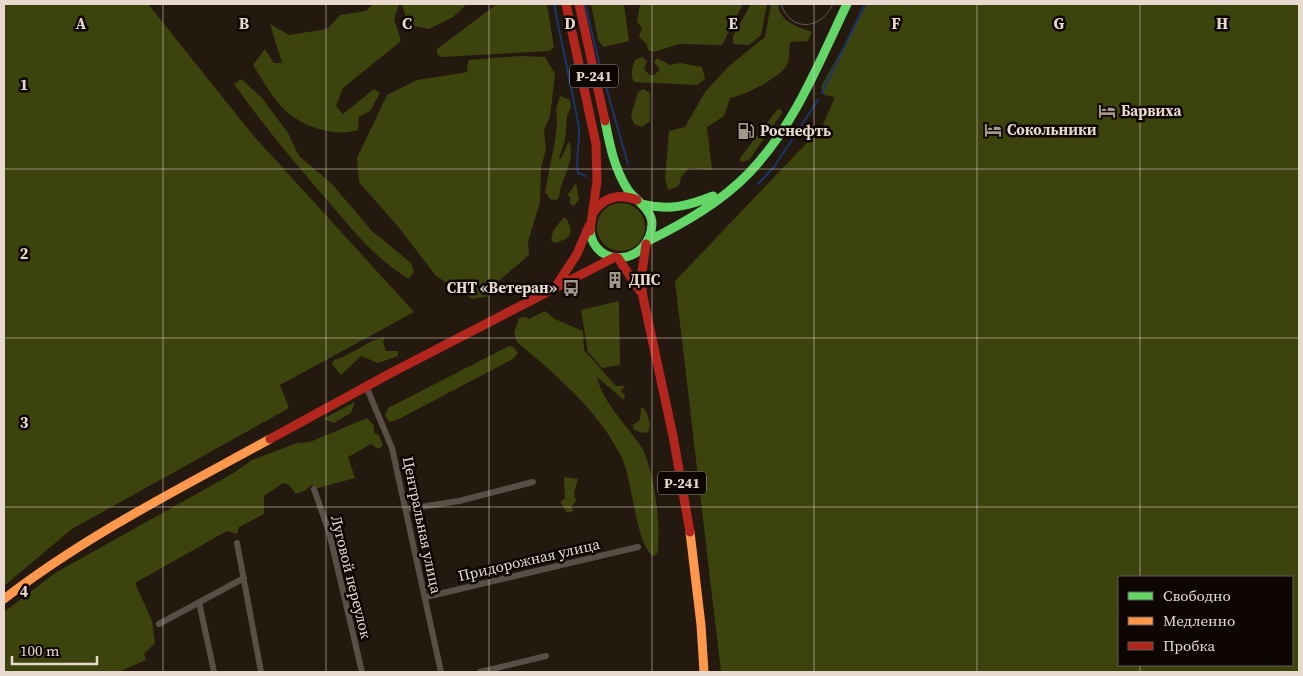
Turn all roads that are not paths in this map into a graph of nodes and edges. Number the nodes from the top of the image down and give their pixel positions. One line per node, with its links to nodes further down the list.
1 (566, 4): 6 (main road, Р-241)
2 (579, 4): 5 (main road, Р-241)
3 (847, 4): 4 (main road)
4 (732, 188): 5 (main road); 7 (main road)
5 (640, 202): 6 (main road); 7 (main road, Р-241)
6 (590, 221): 8 (main road, Р-241); 9 (main road)
7 (647, 243): 8 (main road); 10 (main road, Р-241)
8 (616, 258): 9 (main road); 10 (main road, Р-241)
9 (555, 287): 11 (main road)
10 (643, 297): 28 (main road, Р-241)
11 (366, 386): 14 (street, Центральная улица); 19 (main road)
12 (533, 482): 14 (street)
13 (314, 489): 25 (street, Луговой переулок)
14 (407, 509): 18 (street, Центральная улица)
15 (237, 542): 17 (street)
16 (638, 547): 18 (street, Придорожная улица)
17 (244, 578): 20 (street); 24 (street)
18 (426, 598): 26 (street, Центральная улица)
19 (4, 599)
20 (199, 602): 21 (street); 23 (street)
21 (159, 624)
22 (546, 656): 27 (street)
23 (214, 672)
24 (262, 672)
25 (362, 672)
26 (441, 672)
27 (480, 672)
28 (704, 672)

